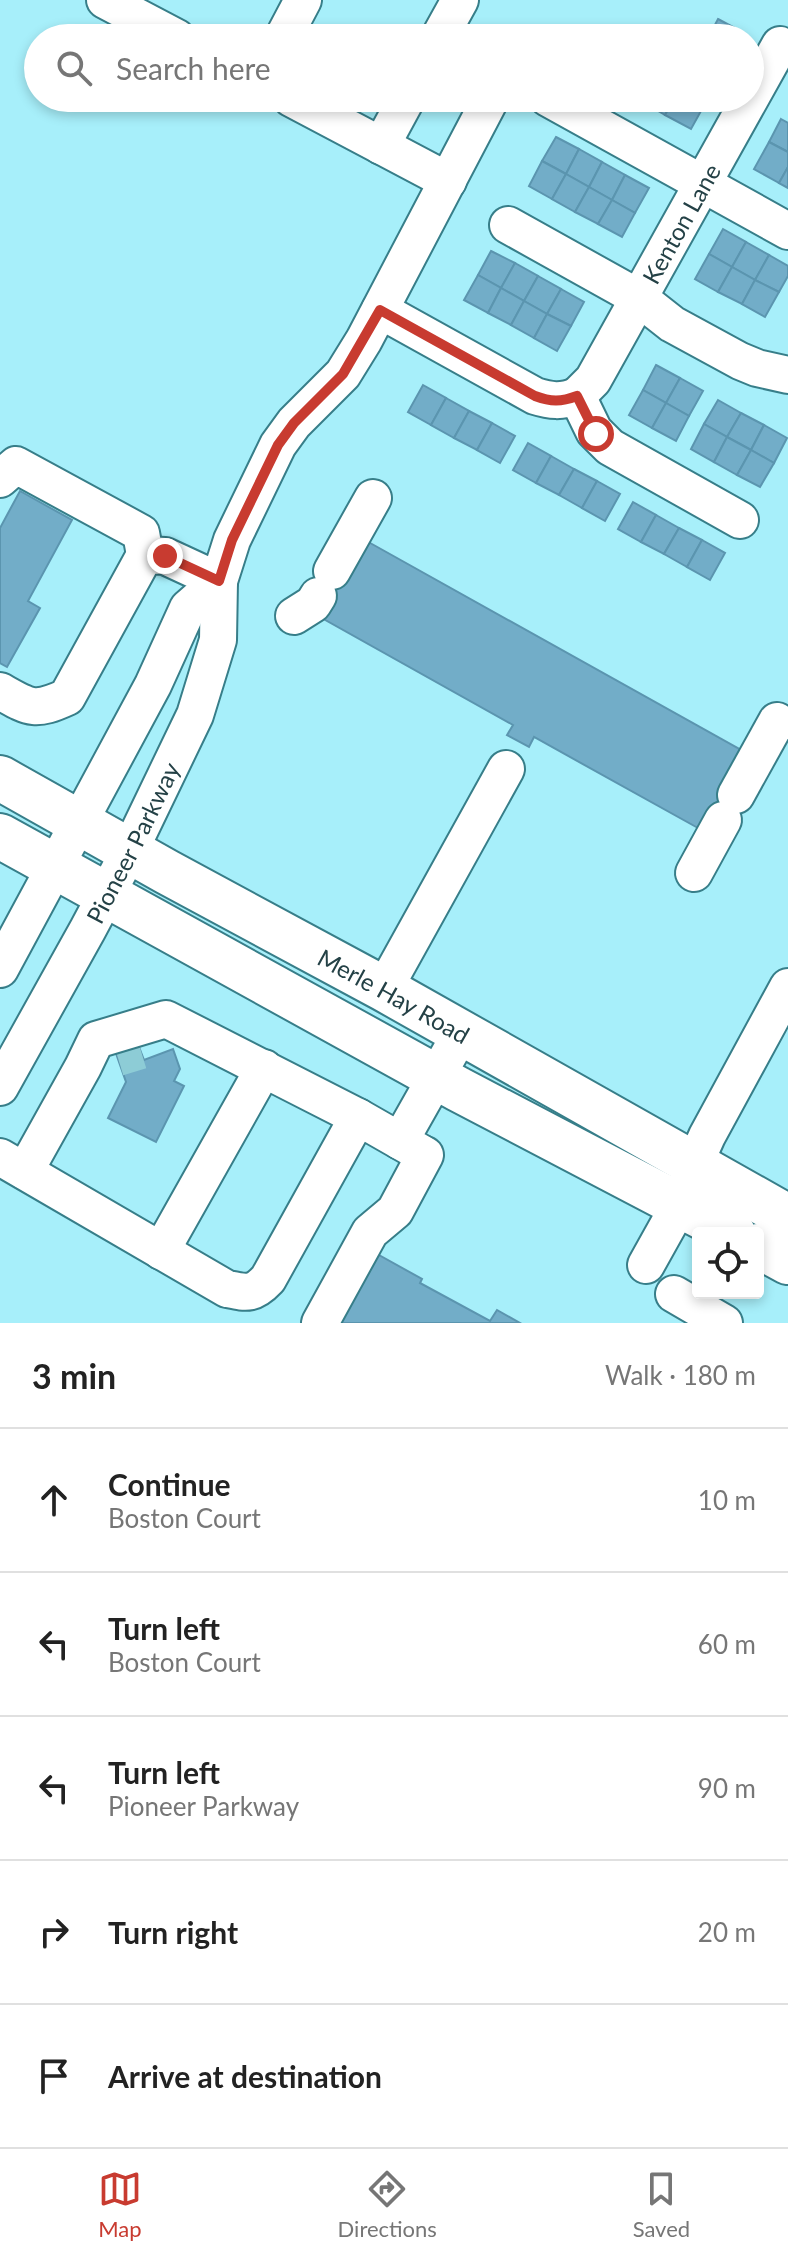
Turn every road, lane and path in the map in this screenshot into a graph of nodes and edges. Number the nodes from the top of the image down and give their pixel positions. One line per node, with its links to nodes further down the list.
1 (303, 0): 5 (street)
2 (460, 0): 6 (street)
3 (109, 1): 4 (street)
4 (151, 24)
5 (290, 24)
6 (447, 24)
7 (780, 45): 8 (street, Kenton Lane)
8 (764, 73)
9 (317, 112): 14 (street)
10 (399, 112): 14 (street)
11 (484, 112): 15 (street, Pioneer Parkway)
12 (573, 112): 16 (street)
13 (742, 112): 16 (street, Kenton Lane)
14 (381, 146): 15 (street)
15 (448, 181): 20 (street, Pioneer Parkway)
16 (702, 183): 18 (street); 19 (street, Kenton Lane)
17 (508, 225): 19 (street)
18 (788, 231)
19 (639, 298): 21 (street); 22 (street, Kenton Lane)
20 (380, 310): 22 (street); 27 (street, Pioneer Parkway)
21 (788, 375)
22 (577, 396): 25 (street)
23 (0, 479): 26 (street)
24 (373, 498): 28 (street)
25 (740, 520)
26 (145, 555): 27 (street); 29 (street)
27 (219, 581): 33 (street); 35 (street, Pioneer Parkway)
28 (314, 595)
29 (0, 691)
30 (777, 721): 37 (street)
31 (506, 769): 41 (street)
32 (0, 778): 33 (main road, Merle Hay Road)
33 (81, 822): 35 (main road, Merle Hay Road); 36 (street)
34 (0, 836): 36 (main road, Merle Hay Road)
35 (130, 850): 38 (street, Pioneer Parkway); 41 (main road, Merle Hay Road)
36 (55, 869): 38 (main road, Merle Hay Road); 39 (street)
37 (694, 873)
38 (105, 895): 46 (main road, Merle Hay Road); 47 (street, Pioneer Parkway)
39 (0, 969)
40 (788, 987): 51 (street)
41 (384, 989): 43 (main road, Merle Hay Road)
42 (194, 1032): 44 (street); 44 (street); 45 (street)
43 (461, 1033): 46 (street); 51 (main road, Merle Hay Road)
44 (83, 1067): 50 (street)
45 (264, 1068): 48 (street); 55 (street)
46 (437, 1077): 49 (street); 51 (main road, Merle Hay Road)
47 (0, 1087)
48 (358, 1117): 49 (street); 55 (street)
49 (422, 1153): 59 (street)
50 (13, 1164): 55 (street)
51 (687, 1185): 52 (main road, Merle Hay Road); 53 (main road, Merle Hay Road); 57 (street)
52 (788, 1217)
53 (727, 1227)
54 (764, 1249): 56 (main road)
55 (161, 1251)
56 (788, 1262)
57 (646, 1265)
58 (674, 1294): 60 (street)
59 (320, 1323)
60 (724, 1323)

